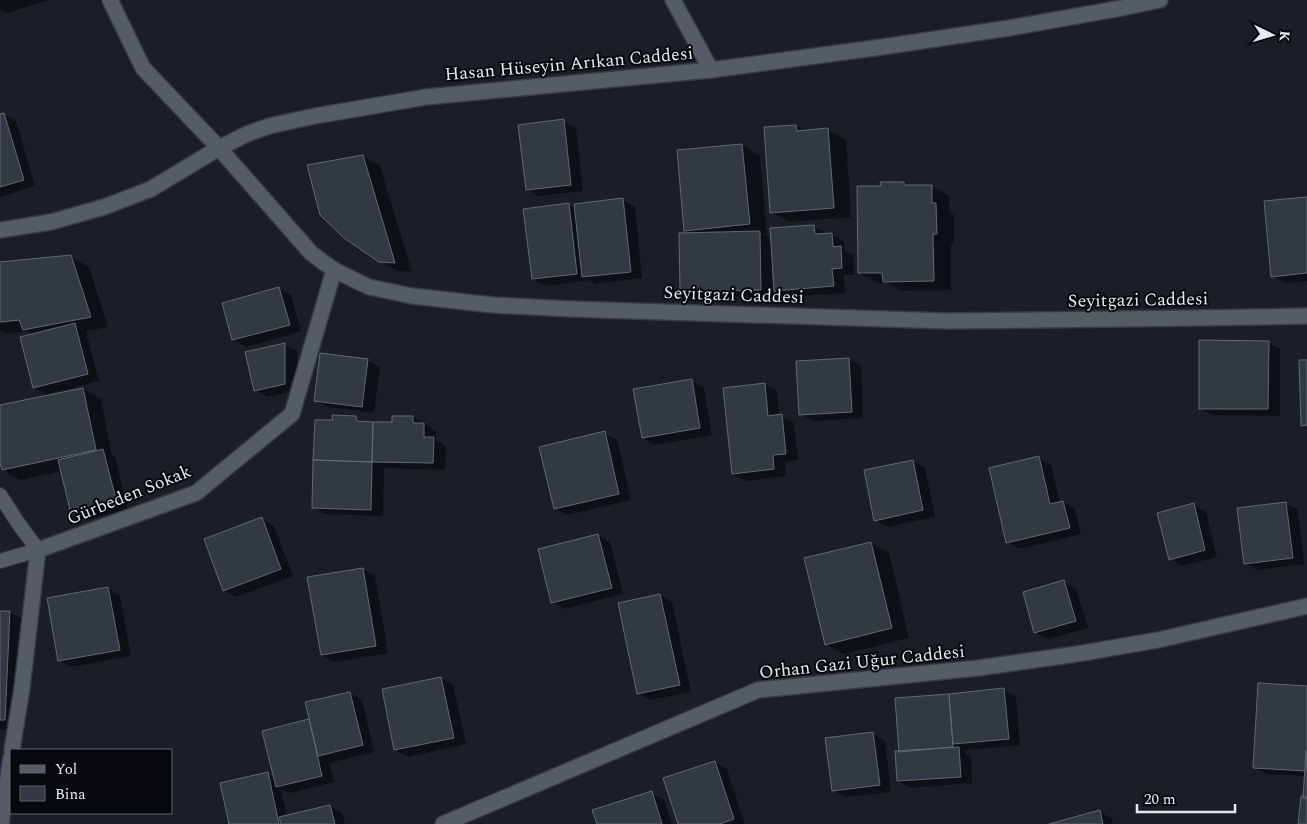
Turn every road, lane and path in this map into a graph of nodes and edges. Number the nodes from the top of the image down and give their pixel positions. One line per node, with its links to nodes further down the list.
1 (110, 0): 5 (street, Seyitgazi Caddesi)
2 (673, 0): 4 (street)
3 (1160, 0): 4 (street, Hasan Hüseyin Arıkan Caddesi)
4 (711, 70): 5 (street, Hasan Hüseyin Arıkan Caddesi)
5 (219, 148): 6 (street, Hasan Hüseyin Arıkan Caddesi); 7 (street, Seyitgazi Caddesi)
6 (0, 230)
7 (334, 270): 8 (street, Seyitgazi Caddesi); 10 (street, Gürbeden Sokak)
8 (1307, 316)
9 (0, 495): 10 (lane)
10 (38, 550): 11 (lane); 13 (street)
11 (0, 561)
12 (1307, 606): 16 (street, Orhan Gazi Uğur Caddesi)
13 (12, 749)
14 (10, 763): 15 (street)
15 (0, 824)
16 (443, 824)

